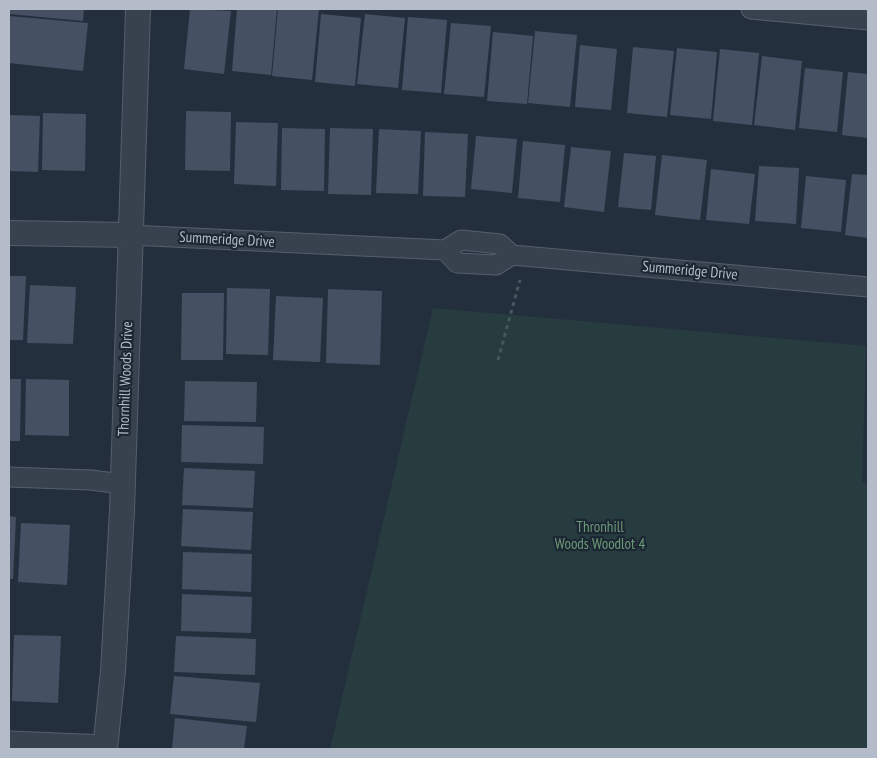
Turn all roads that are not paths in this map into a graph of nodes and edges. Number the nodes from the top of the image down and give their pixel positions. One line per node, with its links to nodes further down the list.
1 (138, 9): 5 (street, Thornhill Woods Drive)
2 (751, 9): 3 (street)
3 (868, 20)
4 (9, 233): 5 (street, Summeridge Drive)
5 (130, 235): 6 (street, Summeridge Drive); 8 (street, Thornhill Woods Drive)
6 (868, 287)
7 (9, 476): 8 (street)
8 (122, 484): 10 (street, Thornhill Woods Drive)
9 (9, 741): 10 (street)
10 (105, 747)

